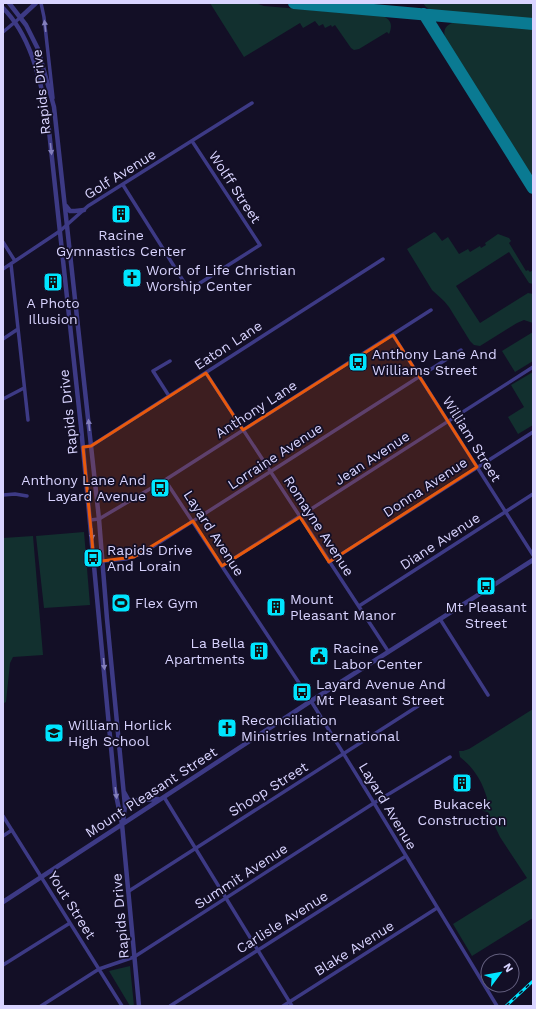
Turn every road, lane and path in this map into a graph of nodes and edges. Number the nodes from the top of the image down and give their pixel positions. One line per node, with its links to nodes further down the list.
1 (9, 3): 5 (street)
2 (36, 3): 5 (street)
3 (41, 3): 11 (street, Rapids Drive, one-way to 3)
4 (3, 8): 6 (street, Rapids Drive)
5 (21, 17): 6 (street); 8 (street)
6 (15, 22): 7 (street); 9 (street, Rapids Drive)
7 (3, 32)
8 (44, 70): 9 (street); 11 (street)
9 (37, 72): 13 (street, Rapids Drive)
10 (252, 103): 14 (street, Golf Avenue)
11 (54, 107): 12 (street, Rapids Drive)
12 (56, 127): 13 (street); 15 (street, Rapids Drive)
13 (49, 128): 16 (street, Rapids Drive, one-way to 16)
14 (192, 141): 17 (street, Golf Avenue); 17 (street, Wolff Street)
15 (61, 168): 16 (street); 18 (street, Rapids Drive)
16 (53, 170): 21 (street, Rapids Drive)
17 (123, 185): 19 (street, Golf Avenue)
18 (65, 206): 19 (street); 20 (street, Rapids Drive)
19 (84, 210): 20 (street, Golf Avenue)
20 (67, 225): 21 (street, Golf Avenue); 26 (street, Rapids Drive)
21 (60, 231): 24 (street, Golf Avenue); 25 (street, Rapids Drive)
22 (3, 242): 24 (street)
23 (384, 259): 42 (street, Eaton Lane)
24 (15, 261): 27 (street, Golf Avenue)
25 (63, 262): 26 (street); 29 (street, Rapids Drive)
26 (71, 262): 30 (street, Rapids Drive)
27 (11, 264): 28 (street, Golf Avenue); 34 (street)
28 (3, 269)
29 (65, 278): 30 (street); 32 (street, Rapids Drive)
30 (73, 278): 31 (street, Rapids Drive)
31 (76, 306): 32 (street); 37 (street, Rapids Drive)
32 (68, 307): 38 (street, Rapids Drive)
33 (431, 310): 35 (street, Anthony Lane)
34 (18, 329): 36 (street); 46 (street)
35 (393, 335): 43 (street, William Street); 51 (street, Anthony Lane)
36 (3, 339)
37 (80, 344): 38 (street); 44 (street, Rapids Drive)
38 (72, 345): 45 (street, Rapids Drive)
39 (461, 350): 43 (street, Lorraine Avenue)
40 (170, 360): 47 (street)
41 (533, 367): 50 (street, Jean Avenue)
42 (206, 373): 47 (street, Eaton Lane); 51 (street, Romayne Avenue)
43 (420, 376): 50 (street, William Street); 56 (street, Lorraine Avenue)
44 (84, 384): 45 (street); 54 (street, Rapids Drive, one-way to 44)
45 (77, 385): 53 (street, Rapids Drive)
46 (24, 388): 48 (street); 49 (street)
47 (169, 396): 54 (street, Eaton Lane)
48 (3, 400)
49 (28, 420)
50 (448, 422): 55 (street, William Street); 62 (street, Jean Avenue)
51 (243, 430): 56 (street, Romayne Avenue); 57 (street, Anthony Lane)
52 (533, 432): 55 (street, Donna Avenue)
53 (83, 446): 54 (street); 64 (street, Rapids Drive)
54 (91, 446): 63 (street, Rapids Drive)
55 (477, 467): 61 (street, William Street); 70 (street, Donna Avenue)
56 (270, 472): 62 (street, Romayne Avenue); 65 (street, Lorraine Avenue)
57 (165, 480): 63 (street, Anthony Lane); 65 (street, Layard Avenue)
58 (533, 494): 61 (street, Diane Avenue)
59 (3, 495): 60 (street)
60 (27, 496)
61 (505, 511): 66 (street, William Street); 72 (street, Diane Avenue)
62 (300, 517): 70 (street, Romayne Avenue); 71 (street, Jean Avenue)
63 (98, 519): 64 (street, Anthony Lane); 68 (street, Rapids Drive)
64 (90, 520): 69 (street, Rapids Drive, one-way to 69)
65 (193, 521): 68 (street, Lorraine Avenue); 71 (street, Layard Avenue)
66 (533, 555)
67 (533, 560): 73 (street, Mount Pleasant Street)
68 (102, 561): 69 (street, Lorraine Avenue); 80 (street, Rapids Drive)
69 (94, 562): 84 (street, Rapids Drive, one-way to 84)
70 (330, 562): 72 (street, Romayne Avenue)
71 (222, 566): 76 (street, Layard Avenue)
72 (359, 606): 74 (street, Romayne Avenue)
73 (440, 619): 74 (street, Mount Pleasant Street); 75 (street)
74 (388, 651): 76 (street, Mount Pleasant Street)
75 (488, 695)
76 (311, 701): 78 (street, Layard Avenue); 81 (street, Mount Pleasant Street)
77 (418, 706): 78 (street, Shoop Street)
78 (343, 754): 82 (street, Layard Avenue); 87 (street, Shoop Street)
79 (450, 757): 82 (street, Summit Avenue)
80 (123, 789): 81 (street); 84 (street, Rapids Drive)
81 (162, 798): 84 (street, Mount Pleasant Street); 87 (street)
82 (374, 803): 88 (street, Layard Avenue); 91 (street, Summit Avenue)
83 (3, 816): 85 (street, Yout Street)
84 (122, 824): 89 (street, Mount Pleasant Street); 90 (street, Rapids Drive)
85 (12, 830): 86 (street); 89 (street, Yout Street)
86 (3, 836)
87 (195, 848): 90 (street, Shoop Street); 91 (street)
88 (406, 856): 93 (street, Layard Avenue); 95 (street, Carlisle Avenue)
89 (41, 877): 92 (street, Mount Pleasant Street); 94 (street, Yout Street)
90 (129, 891): 96 (street, Rapids Drive)
91 (226, 898): 95 (street); 96 (street, Summit Avenue)
92 (3, 902)
93 (437, 908): 99 (street, Blake Avenue); 106 (street, Layard Avenue)
94 (70, 923): 97 (street); 98 (street, Yout Street)
95 (258, 950): 99 (street); 103 (street, Carlisle Avenue)
96 (134, 958): 98 (street, Summit Avenue); 102 (street, Rapids Drive)
97 (3, 965)
98 (99, 969): 100 (street, Summit Avenue); 101 (street, Yout Street)
99 (290, 1002): 104 (street, Blake Avenue); 105 (street)
100 (41, 1006)
101 (122, 1006)
102 (139, 1006)
103 (170, 1006)
104 (283, 1006)
105 (292, 1006)
106 (497, 1006)

